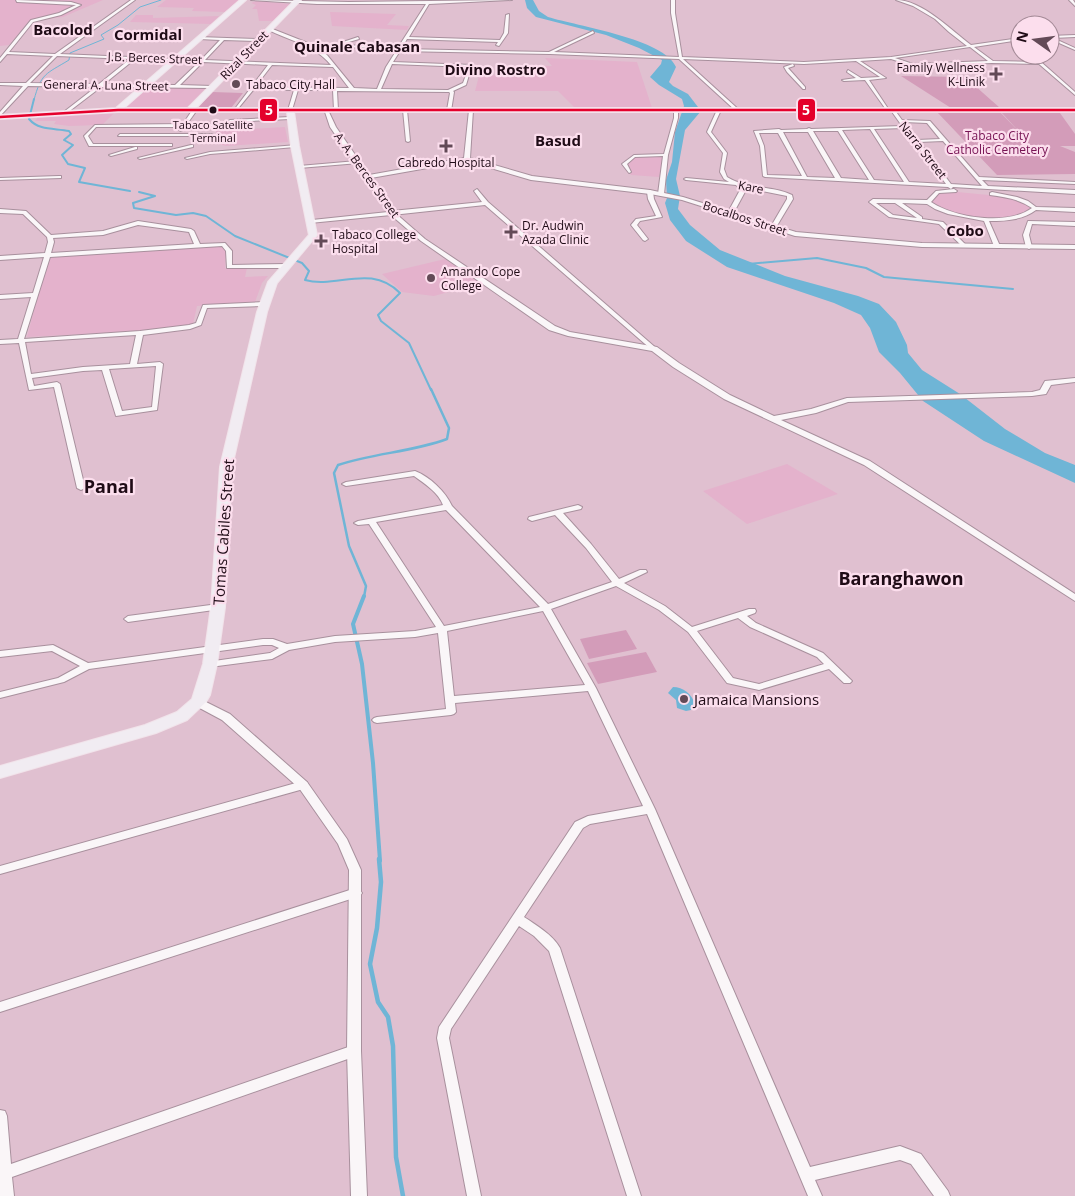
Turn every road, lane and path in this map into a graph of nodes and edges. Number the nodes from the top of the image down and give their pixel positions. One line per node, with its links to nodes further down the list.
1 (133, 0): 33 (street)
2 (243, 0): 17 (main road)
3 (253, 0): 9 (street)
4 (510, 0): 10 (street)
5 (672, 0): 41 (street)
6 (898, 0): 27 (street)
7 (1071, 0): 11 (street)
8 (17, 1): 30 (street)
9 (297, 2): 10 (street); 13 (main road, Rizal Street)
10 (431, 2): 19 (street)
11 (1075, 5)
12 (508, 15): 23 (street)
13 (269, 29): 21 (main road, Rizal Street); 25 (street)
14 (593, 32): 32 (street)
15 (1075, 34): 16 (street)
16 (1060, 36)
17 (200, 38): 20 (street); 39 (main road)
18 (358, 38): 26 (street)
19 (406, 38): 23 (street); 28 (street)
20 (223, 39): 21 (street); 40 (street)
21 (258, 40): 43 (main road, Rizal Street)
22 (1010, 40): 27 (street)
23 (501, 41): 31 (street)
24 (1060, 42): 29 (street)
25 (312, 46): 26 (street); 48 (street)
26 (335, 46): 28 (street)
27 (970, 46): 37 (street); 44 (street)
28 (399, 48): 31 (street); 47 (street)
29 (1075, 49)
30 (7, 53): 33 (street, J.B. Berces Street); 38 (street)
31 (494, 53): 32 (street)
32 (550, 53): 41 (street)
33 (57, 54): 34 (street, J.B. Berces Street); 54 (street)
34 (65, 54): 35 (street, J.B. Berces Street)
35 (72, 55): 36 (street, J.B. Berces Street)
36 (135, 57): 39 (street, J.B. Berces Street); 55 (street)
37 (891, 58): 42 (street); 44 (street)
38 (1, 59)
39 (175, 59): 40 (street, J.B. Berces Street); 56 (main road)
40 (202, 59): 43 (street, J.B. Berces Street); 57 (street)
41 (681, 60): 46 (street); 77 (street)
42 (858, 60): 46 (street); 51 (street)
43 (237, 61): 45 (street, J.B. Berces Street); 58 (main road, Rizal Street)
44 (992, 62): 66 (street)
45 (271, 63): 48 (street, J.B. Berces Street); 59 (street)
46 (792, 63): 60 (street)
47 (390, 65): 64 (street); 65 (street)
48 (334, 66): 63 (street)
49 (848, 70): 50 (street)
50 (860, 79): 51 (street); 52 (street)
51 (866, 79): 78 (street, Narra Street)
52 (844, 80)
53 (0, 84): 54 (street, General A. Luna Street)
54 (27, 84): 55 (street, General A. Luna Street); 82 (street)
55 (100, 85): 56 (street, General A. Luna Street); 80 (street)
56 (144, 86): 57 (street, General A. Luna Street); 67 (main road)
57 (177, 86): 58 (street, General A. Luna Street)
58 (212, 87): 68 (main road, Rizal Street)
59 (252, 88): 61 (street); 69 (street)
60 (804, 88)
61 (296, 89): 62 (street); 81 (street)
62 (335, 90): 63 (street); 71 (street)
63 (353, 90): 64 (street)
64 (378, 90): 65 (street)
65 (450, 91): 73 (street)
66 (1075, 94)
67 (118, 110): 68 (main road); 80 (main road)
68 (193, 110): 69 (main road); 85 (street)
69 (236, 110): 81 (main road)
70 (326, 110): 71 (main road); 81 (main road); 108 (street, A. A. Berces Street)
71 (336, 110): 72 (main road)
72 (405, 110): 73 (main road); 94 (street)
73 (449, 110): 74 (main road)
74 (470, 110): 75 (main road); 107 (street)
75 (677, 110): 76 (main road); 104 (street)
76 (719, 110): 77 (main road); 121 (street, Kare)
77 (736, 110): 78 (main road)
78 (889, 110): 79 (main road); 83 (street, Narra Street)
79 (1074, 110)
80 (67, 112): 82 (main road)
81 (290, 114): 85 (street); 101 (main road)
82 (0, 116)
83 (900, 121): 86 (street, Narra Street); 95 (street)
84 (128, 126): 85 (street); 92 (street); 97 (street)
85 (183, 126): 93 (street)
86 (904, 127): 87 (street); 96 (street, Narra Street)
87 (871, 128): 89 (street); 119 (street)
88 (809, 129): 89 (street); 90 (street); 117 (street)
89 (839, 129): 118 (street)
90 (779, 130): 113 (street); 113 (street)
91 (211, 135): 93 (street)
92 (120, 136): 93 (street); 97 (street)
93 (176, 136): 99 (street)
94 (408, 140)
95 (944, 140): 96 (street); 114 (street)
96 (915, 141): 122 (street, Narra Street)
97 (111, 145): 98 (street)
98 (143, 145): 99 (street); 103 (street)
99 (170, 145): 102 (street)
100 (191, 146): 102 (street)
101 (295, 146): 106 (street); 109 (main road)
102 (165, 152): 105 (street)
103 (111, 154)
104 (666, 156): 110 (street); 128 (street)
105 (140, 158)
106 (187, 158)
107 (467, 159): 112 (street); 126 (street, Bocalbos Street)
108 (357, 162): 109 (street); 112 (street, A. A. Berces Street)
109 (299, 167): 141 (main road)
110 (628, 172)
111 (59, 176): 115 (street)
112 (366, 177): 136 (street, A. A. Berces Street)
113 (805, 178): 117 (street)
114 (979, 178): 120 (street); 123 (street)
115 (0, 179)
116 (686, 179): 121 (street)
117 (839, 180): 118 (street)
118 (872, 181): 119 (street)
119 (907, 183): 122 (street)
120 (1075, 183)
121 (736, 184): 137 (street); 145 (street, Kare)
122 (950, 185): 123 (street); 125 (street, Narra Street)
123 (986, 188): 127 (street)
124 (477, 191): 132 (street)
125 (954, 191): 131 (street); 133 (street)
126 (650, 192): 128 (street, Bocalbos Street); 147 (street)
127 (1075, 192)
128 (662, 194): 137 (street, Bocalbos Street)
129 (896, 201): 131 (street); 140 (street); 140 (street)
130 (1057, 201): 134 (street)
131 (928, 202): 139 (street)
132 (486, 204): 136 (street); 162 (street)
133 (1035, 208): 134 (street); 138 (street)
134 (1072, 210): 143 (street)
135 (0, 211): 146 (street)
136 (392, 214): 141 (street); 162 (street, A. A. Berces Street)
137 (730, 214): 145 (street, Bocalbos Street)
138 (1020, 217): 139 (street); 142 (street)
139 (986, 219): 150 (street)
140 (925, 220): 148 (street)
141 (312, 222): 155 (main road, Tomas Cabiles Street)
142 (1030, 222): 143 (street); 151 (street)
143 (1055, 222): 144 (street)
144 (1075, 224)
145 (773, 228): 148 (street, Bocalbos Street)
146 (50, 237): 149 (street); 153 (street)
147 (645, 239)
148 (963, 245): 150 (street, Bocalbos Street)
149 (198, 246): 153 (street); 155 (street)
150 (997, 246): 151 (street, Bocalbos Street)
151 (1029, 247): 152 (street, Bocalbos Street)
152 (1075, 247)
153 (48, 256): 154 (street); 156 (street)
154 (0, 258)
155 (288, 265): 158 (main road, Tomas Cabiles Street)
156 (35, 295): 157 (street); 160 (street)
157 (0, 297)
158 (264, 304): 159 (street); 179 (main road, Tomas Cabiles Street)
159 (140, 333): 160 (street); 163 (street)
160 (21, 339): 161 (street); 165 (street)
161 (0, 342)
162 (654, 349): 167 (street)
163 (133, 366): 164 (street); 164 (street)
164 (105, 368): 165 (street)
165 (28, 377): 169 (street)
166 (1075, 380): 167 (street)
167 (772, 419): 178 (street)
168 (346, 484): 170 (street)
169 (81, 488)
170 (448, 507): 174 (street); 180 (street)
171 (578, 507): 172 (street)
172 (557, 512): 173 (street); 177 (street)
173 (532, 519)
174 (371, 521): 175 (street); 184 (street)
175 (358, 523)
176 (643, 572): 177 (street)
177 (617, 583): 180 (street); 185 (street)
178 (1075, 598)
179 (218, 607): 183 (street); 187 (main road, Tomas Cabiles Street)
180 (546, 608): 184 (street); 193 (street)
181 (752, 611): 182 (street)
182 (740, 615): 185 (street); 190 (street)
183 (128, 619)
184 (442, 629): 186 (street); 195 (street)
185 (691, 630): 190 (street)
186 (286, 647): 187 (street); 189 (street)
187 (212, 648): 189 (main road, Tomas Cabiles Street); 191 (street)
188 (0, 654): 191 (street)
189 (210, 664): 196 (main road, Tomas Cabiles Street)
190 (831, 665): 192 (street)
191 (87, 666): 194 (street)
192 (847, 681)
193 (591, 688): 195 (street); 200 (street)
194 (0, 695)
195 (449, 700): 197 (street)
196 (198, 702): 198 (main road); 199 (street)
197 (377, 720)
198 (0, 772)
199 (303, 785): 201 (street); 202 (street)
200 (650, 809): 203 (street); 208 (street)
201 (0, 870)
202 (356, 893): 204 (street); 205 (street)
203 (518, 919): 211 (street); 212 (street)
204 (0, 1007)
205 (354, 1051): 207 (street); 210 (street)
206 (0, 1116): 207 (street)
207 (5, 1173): 209 (street)
208 (806, 1174): 213 (street); 214 (street)
209 (7, 1196)
210 (358, 1196)
211 (474, 1196)
212 (634, 1196)
213 (815, 1196)
214 (943, 1196)

